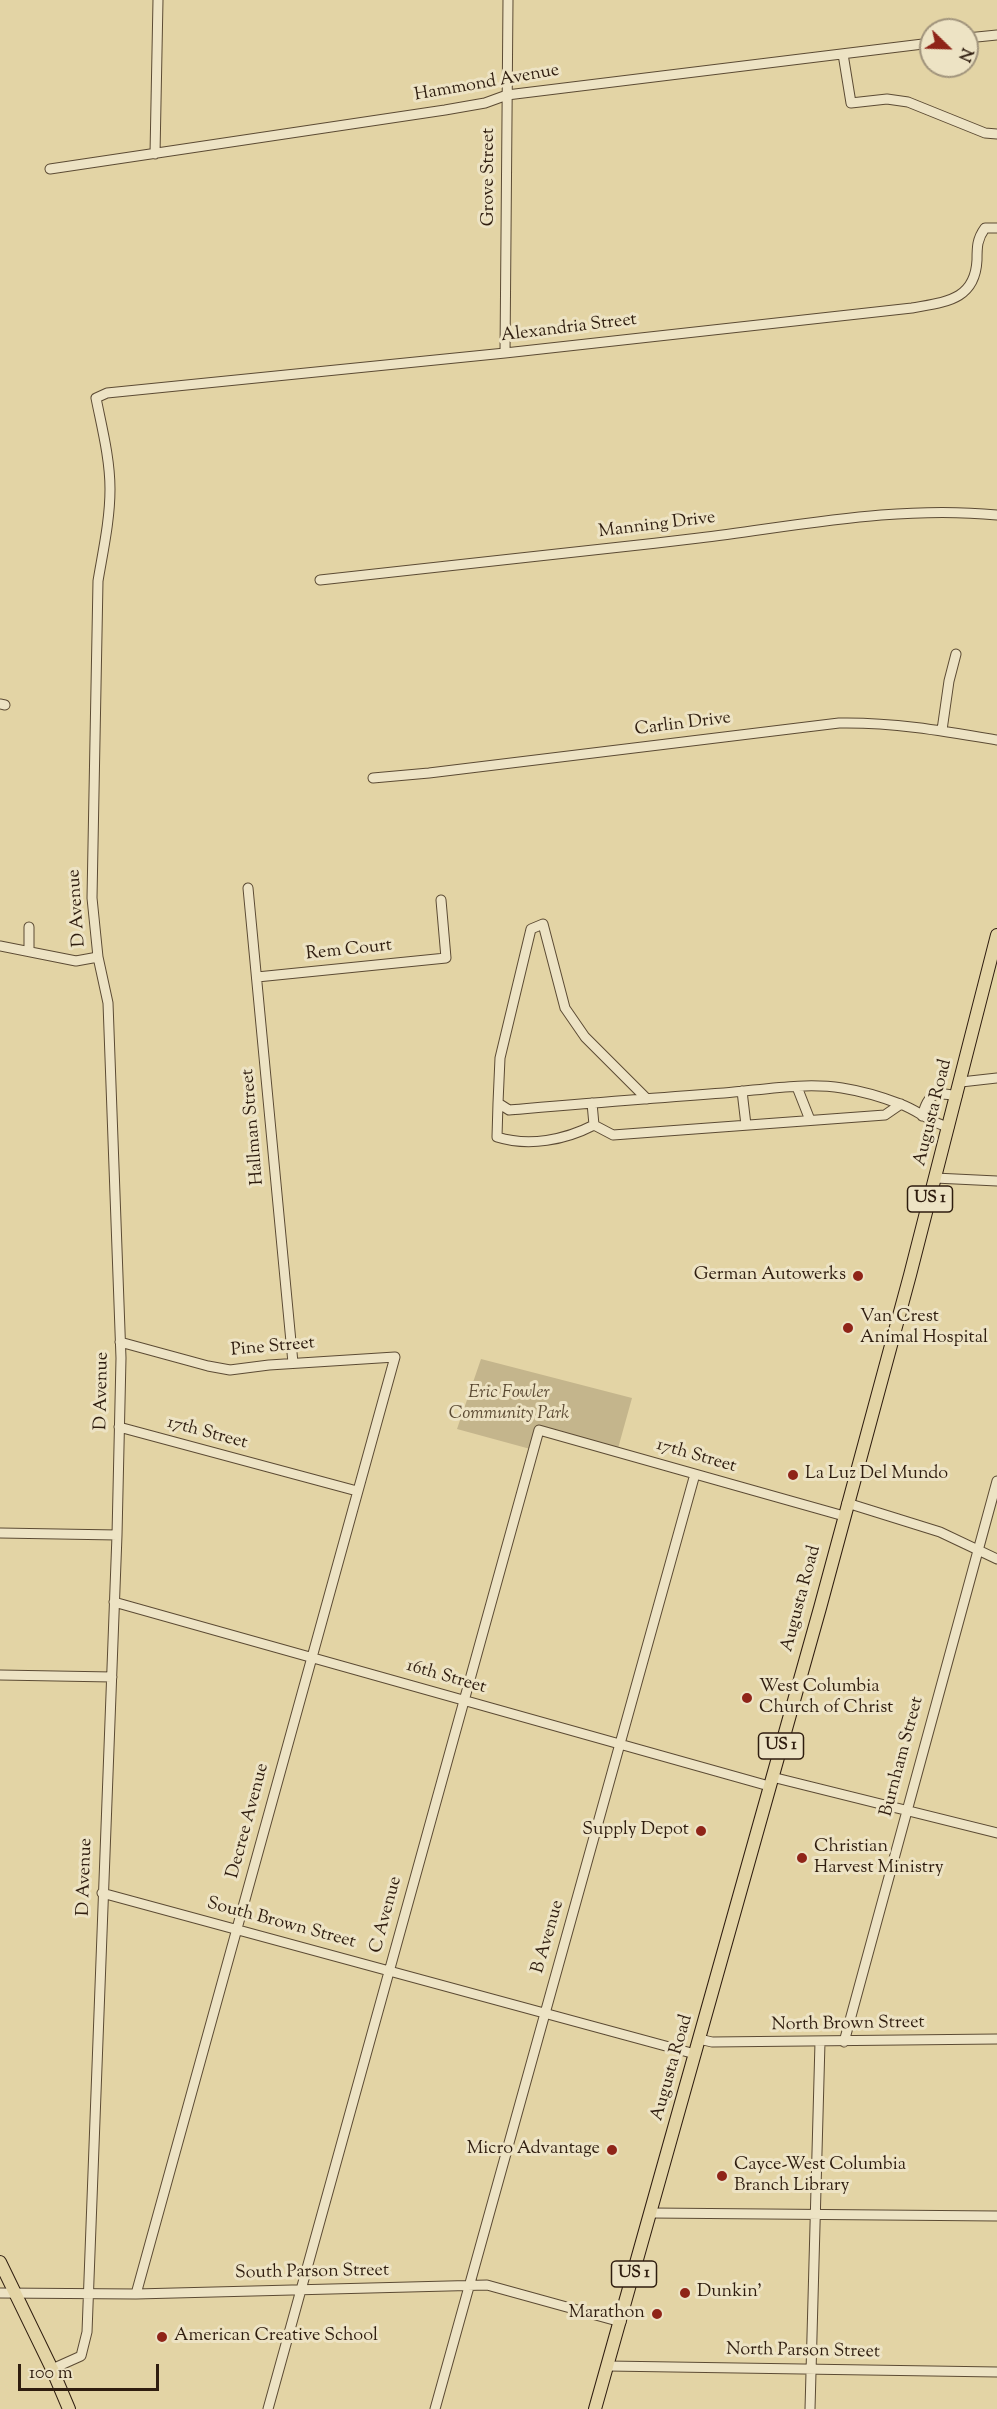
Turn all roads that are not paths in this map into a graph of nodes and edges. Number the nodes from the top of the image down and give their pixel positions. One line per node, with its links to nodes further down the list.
1 (158, 0): 9 (street)
2 (508, 0): 7 (street, Grove Street)
3 (997, 34): 4 (street)
4 (979, 36)
5 (919, 44): 6 (street, Hammond Avenue)
6 (843, 54): 7 (street, Hammond Avenue); 8 (street)
7 (507, 95): 9 (street, Hammond Avenue); 12 (street, Grove Street)
8 (997, 134)
9 (155, 154): 10 (street, Hammond Avenue)
10 (50, 169)
11 (997, 228): 12 (street, Alexandria Street)
12 (505, 353): 13 (street, Alexandria Street)
13 (96, 398): 26 (street, D Avenue)
14 (997, 516): 15 (street, Manning Drive)
15 (320, 580)
16 (956, 654): 17 (street)
17 (942, 730): 18 (street, Carlin Drive); 19 (street, Carlin Drive)
18 (997, 740)
19 (373, 778)
20 (248, 888): 27 (street, Hallman Street)
21 (441, 900): 27 (street, Rem Court)
22 (28, 927): 25 (street)
23 (997, 935): 29 (main road, Augusta Road / US 1)
24 (0, 946): 25 (street)
25 (29, 950): 26 (street)
26 (98, 957): 44 (street, D Avenue)
27 (257, 977): 46 (street, Hallman Street)
28 (997, 1078): 29 (street)
29 (961, 1082): 32 (main road, Augusta Road / US 1)
30 (797, 1087): 31 (street); 36 (street); 38 (street)
31 (742, 1091): 33 (street); 40 (street)
32 (957, 1096): 37 (street); 41 (main road, Augusta Road / US 1)
33 (647, 1099): 34 (street); 35 (street)
34 (498, 1103): 35 (street); 39 (street)
35 (592, 1103): 39 (street)
36 (901, 1104): 37 (street); 38 (street)
37 (922, 1116): 41 (street)
38 (810, 1120): 40 (street)
39 (594, 1125): 40 (street)
40 (746, 1125)
41 (949, 1128): 42 (main road, Augusta Road / US 1)
42 (935, 1178): 43 (street); 52 (main road, Augusta Road / US 1)
43 (997, 1181)
44 (120, 1342): 46 (street, Pine Street); 47 (street, D Avenue)
45 (395, 1357): 46 (street, Pine Street); 51 (street, Decree Avenue)
46 (293, 1363)
47 (119, 1427): 51 (street, 17th Street); 54 (street, D Avenue)
48 (539, 1430): 49 (street, 17th Street); 61 (street, C Avenue)
49 (694, 1473): 52 (street, 17th Street); 62 (street, B Avenue)
50 (997, 1481): 55 (street, Burnham Street)
51 (357, 1491): 58 (street, Decree Avenue)
52 (846, 1509): 55 (street, 17th Street); 63 (main road, Augusta Road / US 1)
53 (0, 1533): 54 (street)
54 (117, 1535): 57 (street, D Avenue)
55 (978, 1550): 56 (street, 17th Street); 64 (street, Burnham Street)
56 (997, 1560)
57 (114, 1602): 58 (street, 16th Street); 60 (street, D Avenue)
58 (312, 1658): 61 (street, 16th Street); 67 (street, Decree Avenue)
59 (0, 1675): 60 (street)
60 (112, 1677): 66 (street, D Avenue)
61 (463, 1700): 62 (street, 16th Street); 68 (street, C Avenue)
62 (620, 1744): 63 (street, 16th Street); 69 (street, B Avenue)
63 (770, 1782): 64 (street, 16th Street); 70 (main road, Augusta Road / US 1)
64 (906, 1810): 65 (street, 16th Street); 73 (street, Burnham Street)
65 (997, 1833)
66 (102, 1893): 67 (street, South Brown Street); 83 (street, D Avenue)
67 (236, 1929): 68 (street, South Brown Street); 84 (street, Decree Avenue)
68 (390, 1970): 69 (street, South Brown Street); 80 (street, C Avenue)
69 (545, 2012): 74 (street, South Brown Street); 79 (street, B Avenue)
70 (699, 2039): 72 (street, North Brown Street); 74 (main road, Augusta Road / US 1)
71 (997, 2039): 73 (street, North Brown Street)
72 (820, 2042): 73 (street, North Brown Street); 76 (street)
73 (844, 2042)
74 (695, 2054): 75 (main road, Augusta Road / US 1)
75 (651, 2213): 76 (street); 85 (main road, Augusta Road / US 1)
76 (815, 2214): 77 (street); 87 (street)
77 (997, 2216)
78 (0, 2262): 82 (main road)
79 (470, 2286): 80 (street, South Parson Street); 85 (street, South Parson Street); 92 (street, B Avenue)
80 (302, 2290): 84 (street, South Parson Street); 91 (street, C Avenue)
81 (0, 2293): 82 (street, South Parson Street)
82 (15, 2293): 83 (street, South Parson Street); 88 (main road)
83 (88, 2294): 84 (street, South Parson Street); 88 (street, D Avenue)
84 (136, 2294)
85 (621, 2322): 86 (main road, Augusta Road / US 1)
86 (608, 2366): 87 (street, North Parson Street); 93 (main road, Augusta Road / US 1)
87 (811, 2369): 89 (street, North Parson Street); 94 (street)
88 (52, 2370): 90 (main road)
89 (997, 2372)
90 (69, 2409)
91 (268, 2409)
92 (435, 2409)
93 (595, 2409)
94 (810, 2409)

